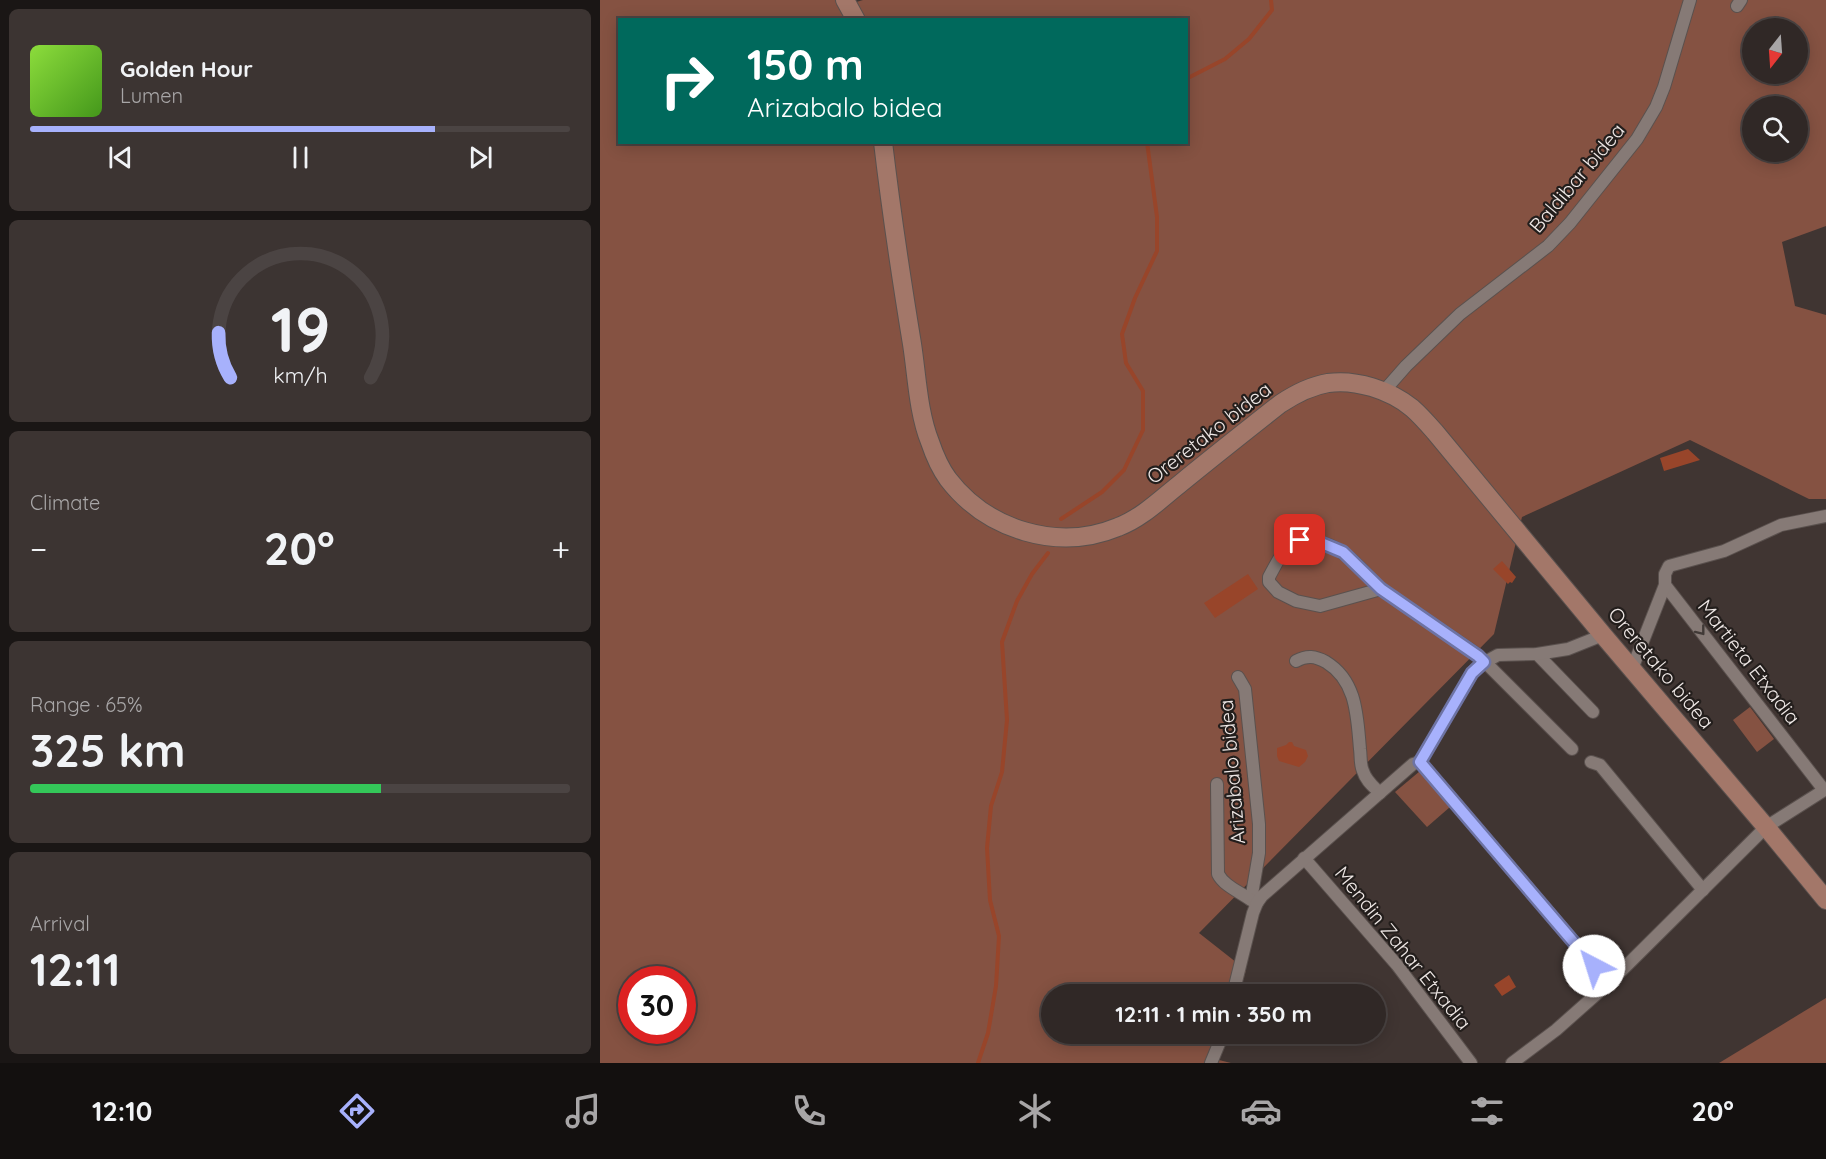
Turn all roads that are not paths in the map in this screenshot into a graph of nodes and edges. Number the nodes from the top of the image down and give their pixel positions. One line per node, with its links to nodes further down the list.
1 (845, 0): 3 (main road)
2 (1690, 0): 5 (street, Baldibar bidea)
3 (855, 18)
4 (883, 144): 5 (main road, Oreretako bidea)
5 (1384, 391): 9 (main road, Oreretako bidea)
6 (1826, 516): 7 (street)
7 (1665, 585): 13 (street); 20 (street, Martieta Etxadia, one-way to 20)
8 (1381, 589): 8 (street); 12 (street)
9 (1603, 635): 10 (street); 13 (main road, Oreretako bidea)
10 (1537, 654): 12 (street); 15 (street)
11 (1296, 661): 21 (street)
12 (1484, 662): 16 (street); 17 (street, Arizabalo bidea)
13 (1632, 669): 22 (main road, Oreretako bidea)
14 (1238, 677): 26 (street, Arizabalo bidea)
15 (1593, 712)
16 (1572, 750)
17 (1420, 762): 21 (street, Arizabalo bidea); 27 (street)
18 (1592, 762): 24 (street)
19 (1217, 784): 26 (street, Arizabalo bidea)
20 (1825, 790): 22 (street, Martieta Etxadia)
21 (1380, 793): 23 (street, Arizabalo bidea)
22 (1766, 827): 24 (street); 25 (main road, Oreretako bidea)
23 (1304, 858): 26 (street, Arizabalo bidea); 31 (street, Mendin Zahar Etxadia)
24 (1703, 890): 27 (street)
25 (1826, 900)
26 (1254, 901): 28 (street, Arizabalo bidea)
27 (1609, 982): 32 (street)
28 (1235, 984)
29 (1219, 1044): 30 (street)
30 (1211, 1063)
31 (1471, 1063)
32 (1512, 1063)

